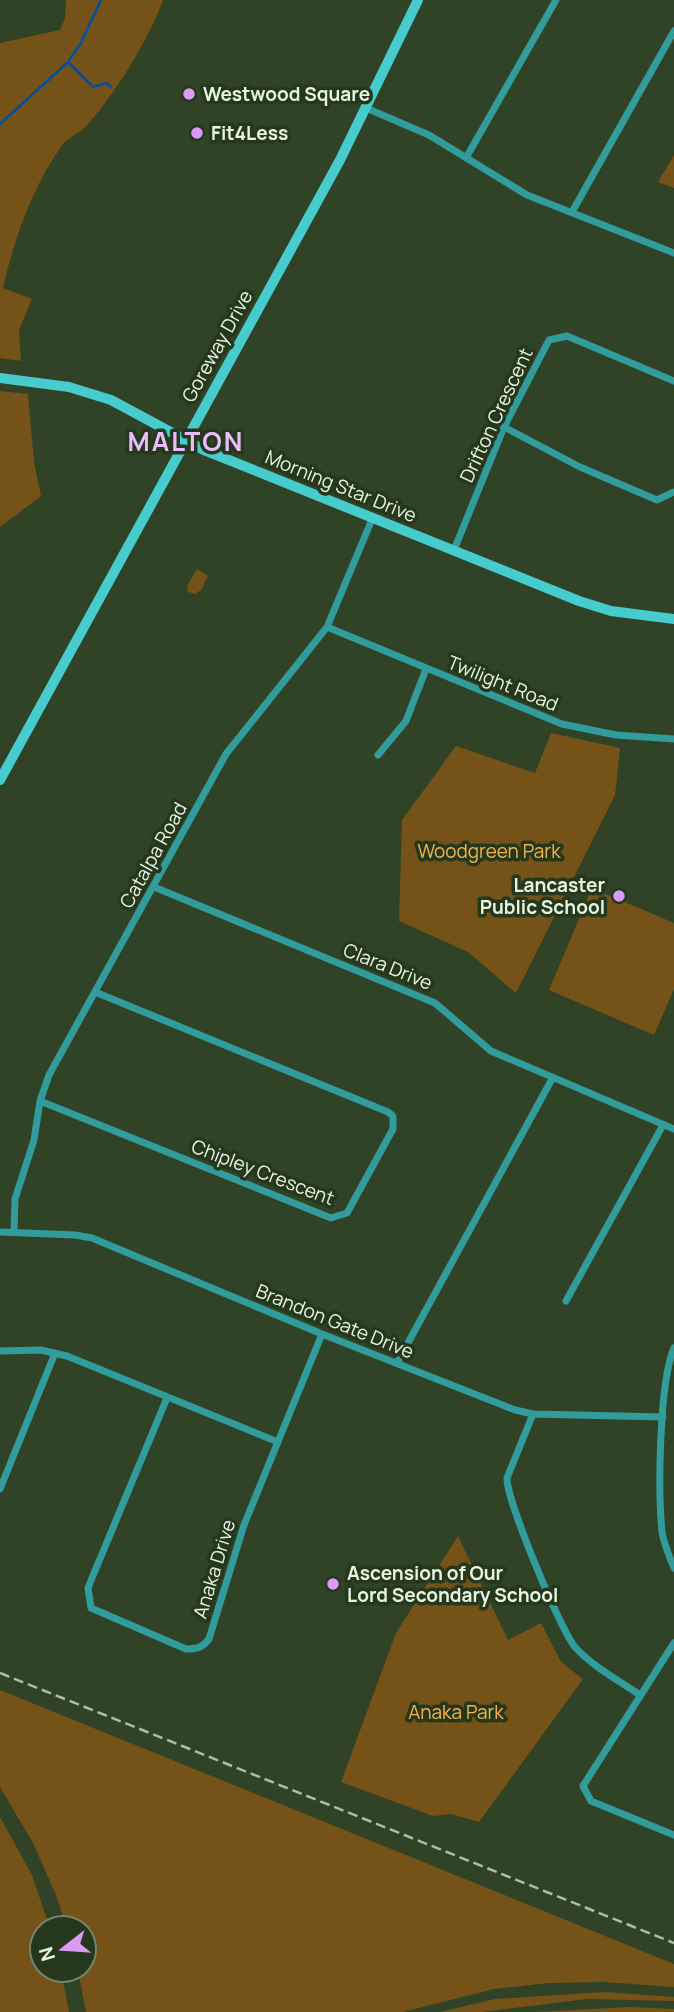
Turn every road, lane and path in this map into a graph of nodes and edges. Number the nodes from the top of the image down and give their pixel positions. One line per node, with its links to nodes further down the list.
1 (418, 0): 4 (main road, Goreway Drive)
2 (556, 0): 5 (street)
3 (674, 31): 6 (street)
4 (366, 108): 5 (street); 11 (main road, Goreway Drive)
5 (466, 158): 6 (street)
6 (572, 212): 7 (street)
7 (674, 253)
8 (0, 378): 11 (main road, Morning Star Drive)
9 (674, 381): 10 (street, Drifton Crescent)
10 (504, 427): 12 (street); 14 (street, Drifton Crescent)
11 (186, 440): 13 (main road, Morning Star Drive); 20 (main road, Goreway Drive)
12 (674, 492)
13 (373, 517): 14 (main road, Morning Star Drive); 16 (street, Catalpa Road)
14 (454, 550): 15 (main road, Morning Star Drive)
15 (674, 619)
16 (327, 627): 17 (street, Twilight Road); 21 (street, Catalpa Road)
17 (426, 668): 18 (street, Twilight Road); 19 (street)
18 (674, 739)
19 (378, 755)
20 (0, 780)
21 (154, 887): 22 (street, Catalpa Road); 23 (street, Clara Drive)
22 (95, 992): 24 (street, Catalpa Road); 24 (street, Chipley Crescent)
23 (552, 1079): 25 (street, Clara Drive); 34 (street)
24 (40, 1101): 28 (street, Catalpa Road)
25 (663, 1125): 26 (street, Clara Drive); 29 (street)
26 (674, 1129)
27 (0, 1232): 28 (street, Brandon Gate Drive)
28 (14, 1232): 30 (street, Brandon Gate Drive)
29 (566, 1301)
30 (323, 1334): 34 (street, Brandon Gate Drive); 38 (street, Anaka Drive)
31 (674, 1348): 37 (street)
32 (0, 1351): 33 (street)
33 (55, 1353): 35 (street); 41 (street)
34 (397, 1363): 36 (street, Brandon Gate Drive)
35 (167, 1398): 38 (street); 38 (street, Anaka Drive)
36 (533, 1413): 37 (street, Brandon Gate Drive); 44 (street)
37 (663, 1417): 39 (street)
38 (278, 1442)
39 (662, 1467): 40 (street); 42 (street)
40 (672, 1467)
41 (0, 1489)
42 (674, 1567)
43 (674, 1643): 44 (street)
44 (640, 1695): 45 (street)
45 (674, 1835)

